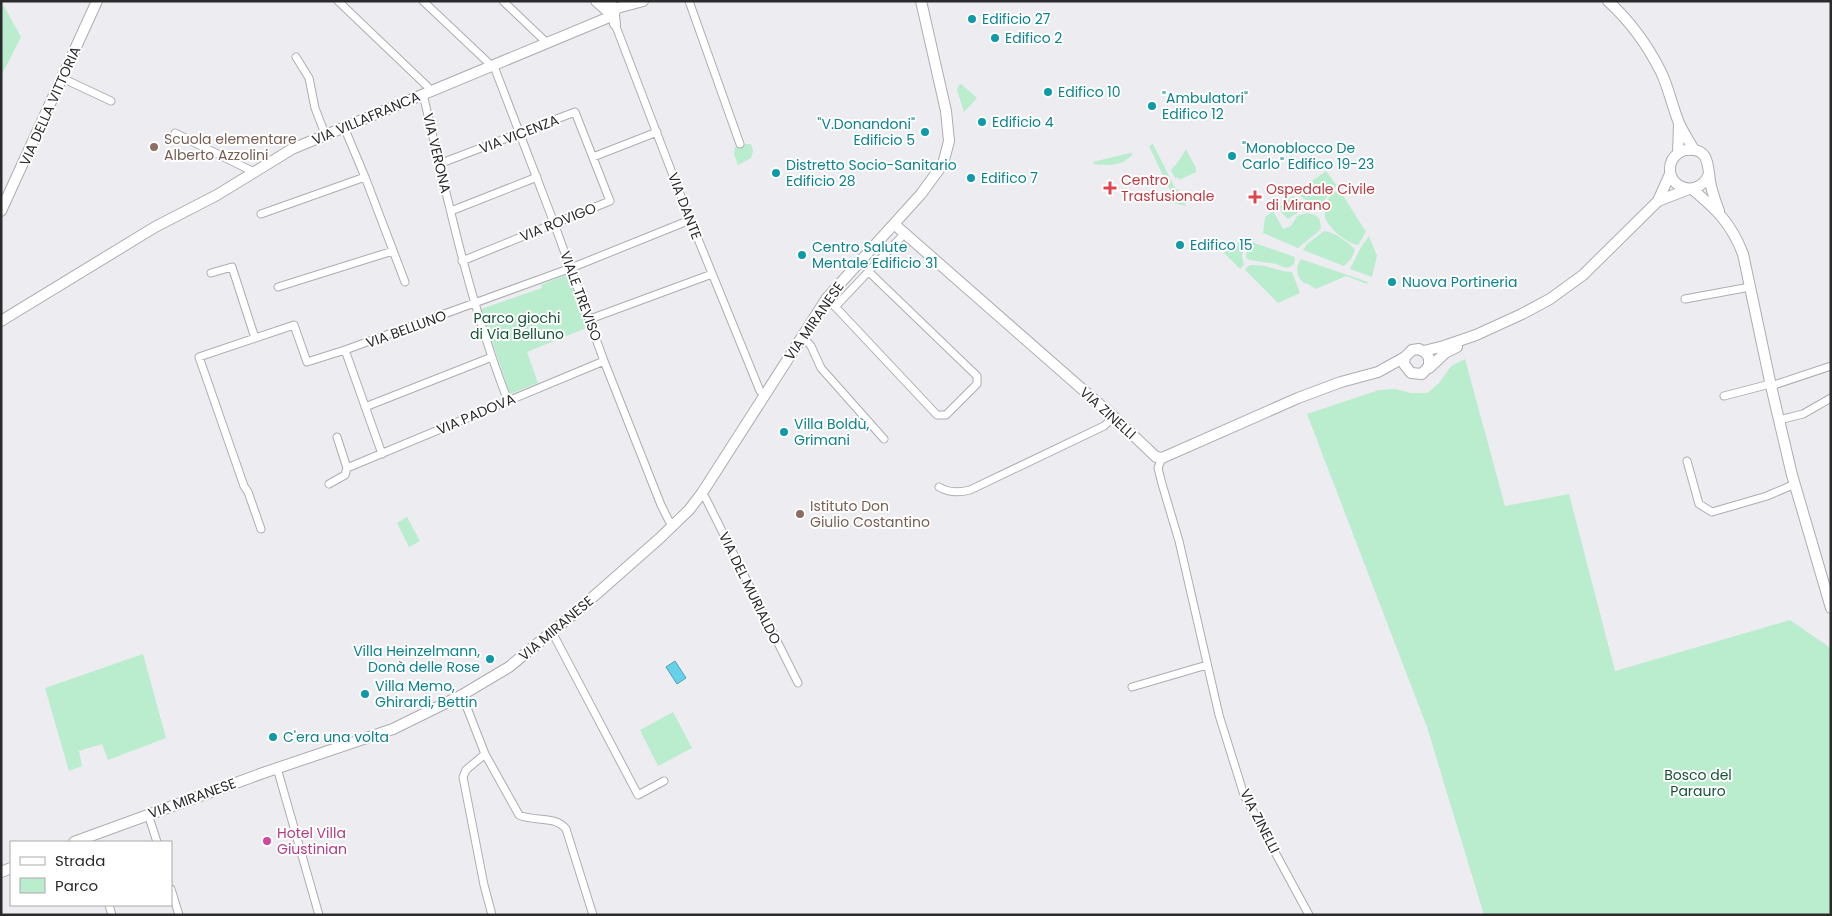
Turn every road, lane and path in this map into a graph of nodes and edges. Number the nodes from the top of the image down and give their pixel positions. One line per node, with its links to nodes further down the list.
1 (97, 1): 16 (main road, VIA DELLA VITTORIA)
2 (424, 1): 15 (street)
3 (503, 1): 13 (street)
4 (596, 1): 11 (main road)
5 (609, 1): 11 (main road, VIA DANTE)
6 (644, 1): 11 (main road, VIA VILLAFRANCA)
7 (689, 1): 25 (street)
8 (921, 1): 43 (main road, VIA MIRANESE)
9 (1608, 1): 19 (main road)
10 (343, 3): 17 (street)
11 (613, 13): 12 (main road, VIA DANTE); 13 (main road, VIA VILLAFRANCA)
12 (615, 24): 21 (street, VIA DANTE)
13 (546, 42): 15 (main road, VIA VILLAFRANCA)
14 (296, 57): 23 (street)
15 (492, 65): 17 (main road, VIA VILLAFRANCA); 24 (street, VIALE TREVISO)
16 (62, 78): 18 (street); 37 (main road, VIA DELLA VITTORIA)
17 (427, 92): 20 (main road, VIA VILLAFRANCA); 29 (street, VIA VERONA)
18 (111, 102)
19 (1679, 124): 26 (main road); 27 (main road)
20 (344, 127): 23 (main road, VIA VILLAFRANCA); 33 (street)
21 (657, 132): 28 (street); 41 (street, VIA DANTE)
22 (175, 133): 30 (street)
23 (325, 134): 30 (main road, VIA VILLAFRANCA)
24 (520, 134): 28 (street, VIA VICENZA); 29 (street, VIA VICENZA); 34 (street, VIALE TREVISO)
25 (740, 144)
26 (1694, 150): 27 (main road); 32 (main road)
27 (1678, 153): 31 (main road)
28 (593, 156): 42 (street, VIA ROVIGO)
29 (439, 164): 38 (street, VIA VERONA)
30 (254, 172): 59 (main road, VIA VILLAFRANCA)
31 (1670, 174): 35 (main road); 36 (main road)
32 (1709, 174): 35 (main road); 39 (main road)
33 (366, 177): 40 (street); 45 (street)
34 (537, 177): 38 (street, VIA VERONA); 42 (street, VIALE TREVISO)
35 (1691, 189): 36 (main road); 39 (main road)
36 (1658, 202): 61 (main road)
37 (1, 211)
38 (450, 211): 46 (street, VIA VERONA)
39 (1719, 212): 53 (main road)
40 (261, 214)
41 (690, 220): 47 (street, VIA BELLUNO); 50 (street, VIA DANTE)
42 (554, 223): 46 (street, VIA ROVIGO); 47 (street, VIALE TREVISO)
43 (894, 224): 44 (main road, VIA ZINELLI); 54 (main road, VIA MIRANESE)
44 (905, 233): 48 (street, VIA MIRANESE); 78 (main road, VIA ZINELLI)
45 (393, 251): 51 (street); 52 (street)
46 (462, 261): 56 (street, VIA VERONA)
47 (571, 268): 56 (street, VIA BELLUNO); 58 (street, VIALE TREVISO)
48 (869, 272): 57 (street, VIA MIRANESE); 57 (street)
49 (211, 273): 62 (street)
50 (712, 274): 58 (street); 73 (street, VIA DANTE)
51 (405, 282)
52 (278, 287)
53 (1750, 287): 55 (street); 72 (main road)
54 (827, 298): 57 (street); 60 (main road, VIA MIRANESE)
55 (1685, 299)
56 (475, 304): 63 (street, VIA BELLUNO); 65 (street, VIA VERONA)
57 (835, 307)
58 (590, 319): 67 (street, VIALE TREVISO)
59 (1, 321)
60 (802, 336): 73 (main road, VIA MIRANESE); 81 (street)
61 (1476, 336): 64 (main road); 69 (main road)
62 (255, 338): 63 (street, VIA BELLUNO); 91 (street, VIA BELLUNO)
63 (345, 350): 77 (street)
64 (1424, 351): 66 (main road); 69 (main road)
65 (492, 357): 76 (street, VIA VERONA); 77 (street)
66 (1405, 357): 70 (main road); 71 (main road)
67 (604, 360): 76 (street, VIA PADOVA); 90 (street, VIALE TREVISO)
68 (1831, 366): 72 (street)
69 (1428, 369): 71 (main road)
70 (1378, 372): 71 (main road); 83 (main road)
71 (1411, 374)
72 (1771, 385): 74 (street); 79 (main road)
73 (765, 394): 89 (main road, VIA MIRANESE)
74 (1724, 396)
75 (1831, 398): 79 (street)
76 (508, 400): 82 (street, VIA PADOVA)
77 (365, 407): 82 (street)
78 (1114, 417): 83 (main road, VIA ZINELLI); 88 (street)
79 (1779, 420): 87 (main road)
80 (336, 438): 85 (street)
81 (884, 440)
82 (382, 454): 85 (street, VIA PADOVA)
83 (1162, 458): 94 (street, VIA ZINELLI)
84 (1686, 461): 87 (street)
85 (347, 468): 86 (street, VIA PADOVA)
86 (329, 484)
87 (1795, 484): 92 (main road)
88 (939, 488)
89 (702, 493): 90 (main road, VIA MIRANESE); 95 (street, VIA DEL MURIALDO)
90 (673, 525): 93 (main road, VIA MIRANESE)
91 (261, 529)
92 (1831, 608)
93 (552, 632): 97 (main road, VIA MIRANESE); 100 (street)
94 (1207, 665): 96 (street); 109 (street, VIA ZINELLI)
95 (798, 683)
96 (1132, 687)
97 (462, 695): 98 (street); 99 (main road, VIA MIRANESE)
98 (485, 754): 107 (street); 108 (street)
99 (277, 768): 101 (main road, VIA MIRANESE); 106 (street)
100 (664, 780)
101 (148, 814): 102 (main road, VIA MIRANESE); 103 (street)
102 (90, 840)
103 (157, 841)
104 (172, 892): 105 (street)
105 (179, 915)
106 (319, 915)
107 (492, 915)
108 (593, 915)
109 (1309, 915)

